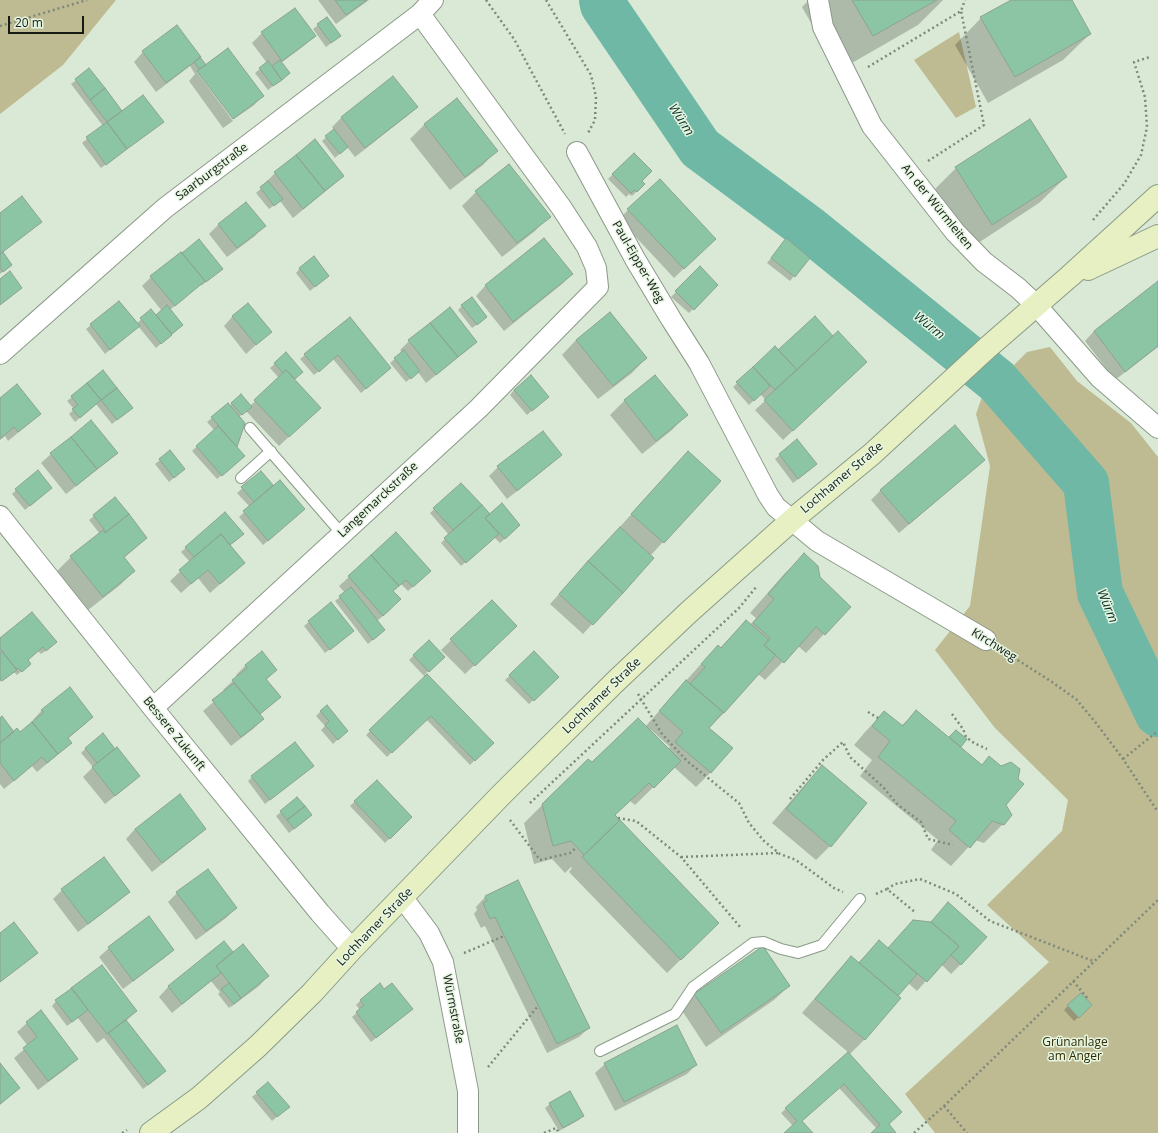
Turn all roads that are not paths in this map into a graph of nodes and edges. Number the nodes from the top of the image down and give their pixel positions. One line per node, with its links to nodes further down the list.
1 (818, 0): 7 (street, An der Würmleiten)
2 (427, 7): 8 (street, Saarburgstraße); 15 (street, Langemarckstraße)
3 (577, 152): 14 (street, Paul-Eipper-Weg)
4 (1158, 196): 6 (street, Lochhamer Straße)
5 (1154, 241): 6 (street, Lochhamer Straße)
6 (1070, 276): 7 (street, Lochhamer Straße)
7 (1036, 305): 10 (street, An der Würmleiten); 14 (street, Lochhamer Straße)
8 (0, 354)
9 (250, 428): 11 (lane)
10 (1158, 428)
11 (271, 451): 12 (lane); 15 (lane)
12 (241, 478)
13 (0, 516): 17 (street, Bessere Zukunft)
14 (792, 520): 16 (street, Kirchweg); 18 (street, Lochhamer Straße)
15 (342, 534): 17 (street, Langemarckstraße)
16 (986, 640)
17 (153, 708): 20 (street, Bessere Zukunft)
18 (402, 897): 20 (street, Lochhamer Straße); 23 (street, Würmstraße)
19 (860, 899): 21 (lane)
20 (352, 949): 22 (street, Lochhamer Straße)
21 (600, 1051)
22 (151, 1133)
23 (468, 1133)

